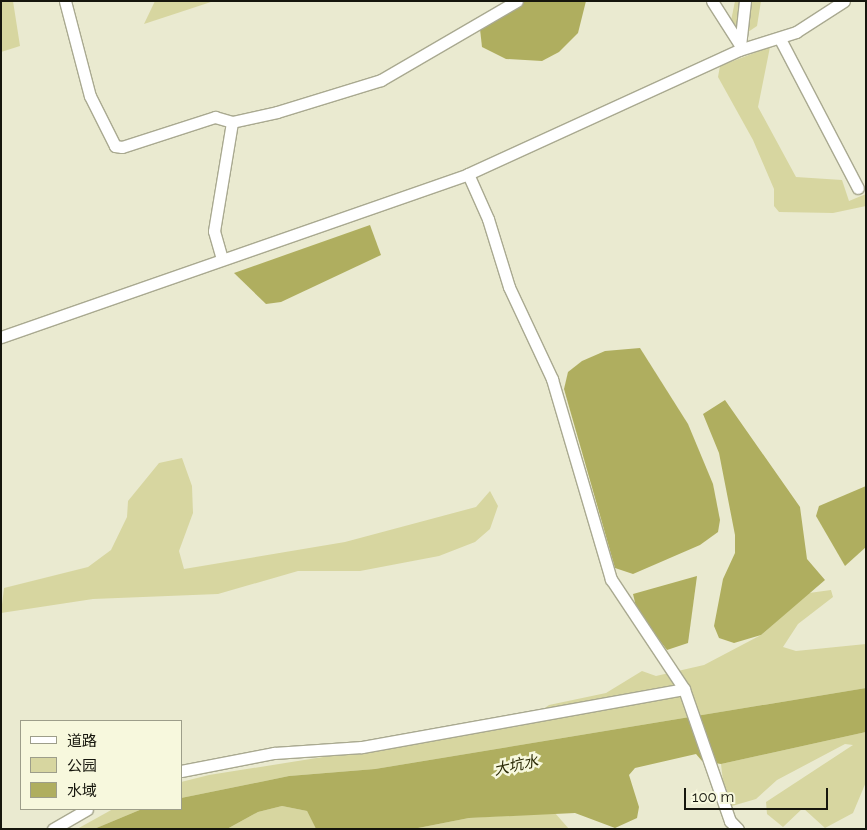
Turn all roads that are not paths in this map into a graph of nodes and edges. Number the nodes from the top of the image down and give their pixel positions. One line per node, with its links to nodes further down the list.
1 (65, 1): 8 (street)
2 (517, 1): 8 (street)
3 (712, 1): 7 (street)
4 (745, 1): 7 (street)
5 (844, 1): 6 (street)
6 (780, 39): 7 (street); 10 (street)
7 (740, 47): 9 (street)
8 (232, 122): 11 (street)
9 (468, 174): 11 (street); 13 (street)
10 (858, 188)
11 (222, 259): 12 (street)
12 (1, 337)
13 (684, 689): 14 (street); 17 (street)
14 (182, 771)
15 (86, 810): 16 (street)
16 (53, 829)
17 (738, 829)

